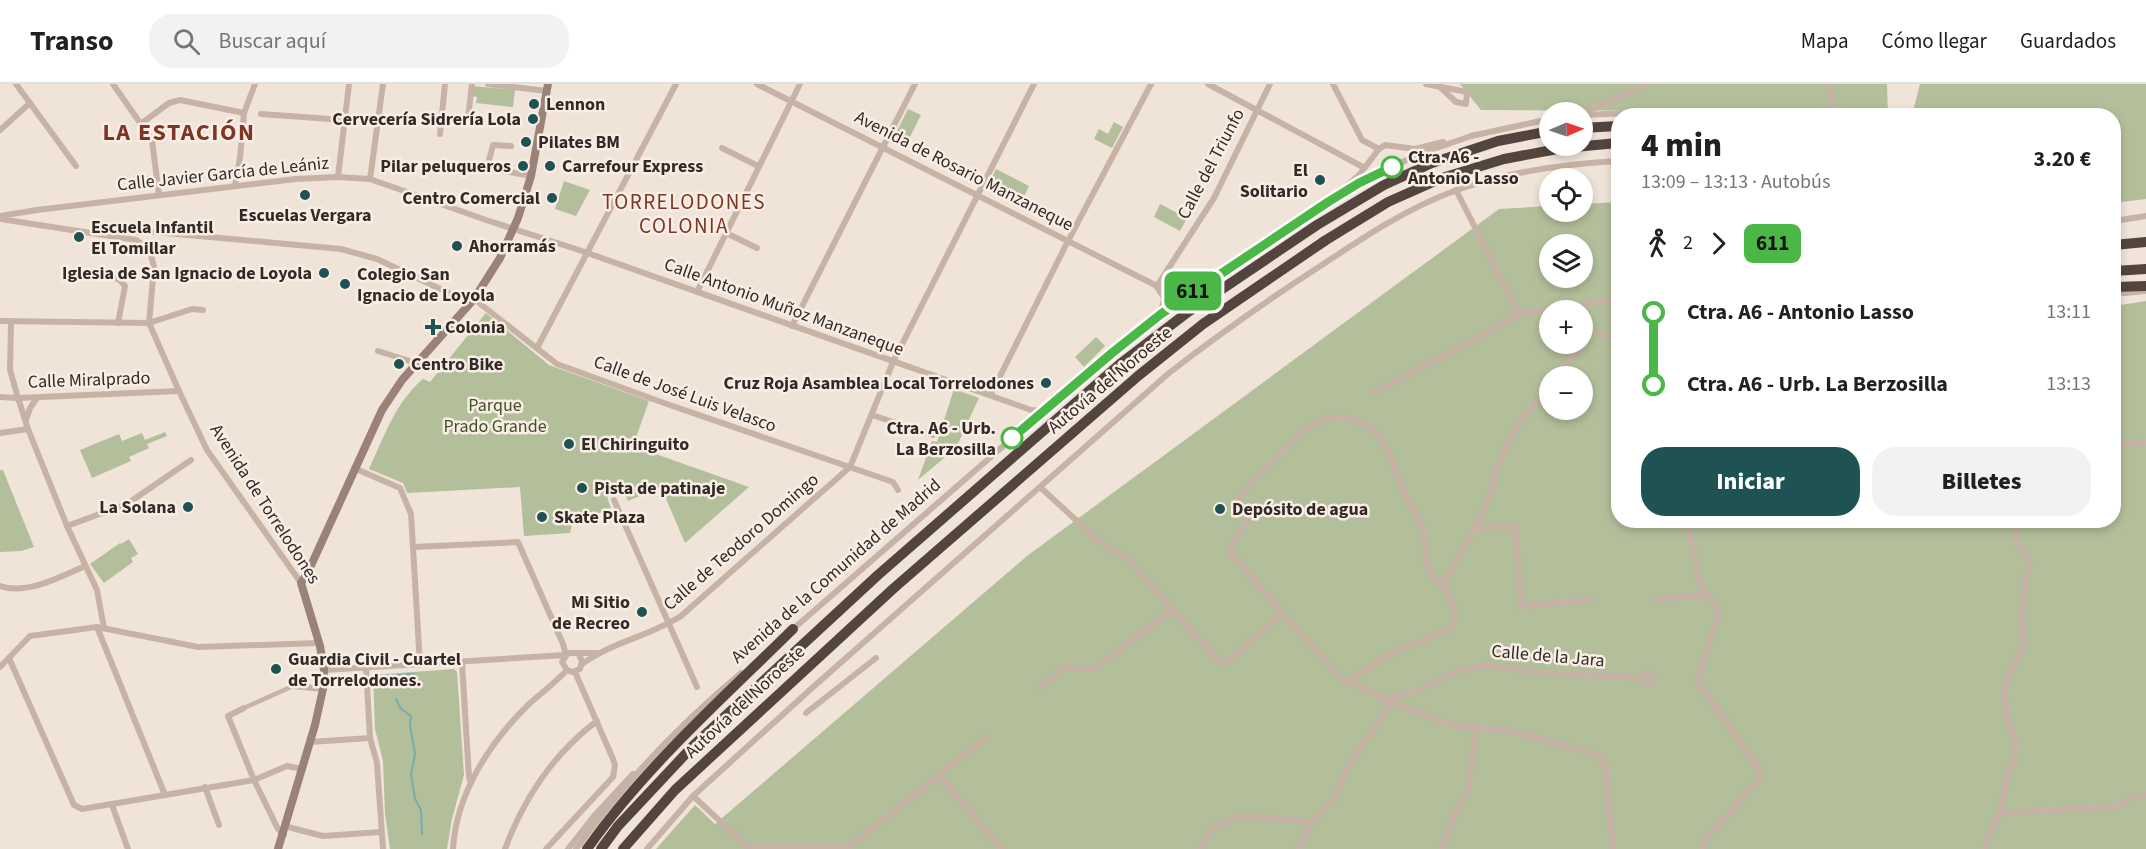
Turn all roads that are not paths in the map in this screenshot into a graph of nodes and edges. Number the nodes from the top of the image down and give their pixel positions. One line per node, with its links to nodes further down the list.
1 (16, 84): 24 (street)
2 (113, 84): 35 (street)
3 (255, 84): 28 (street)
4 (349, 84): 33 (street)
5 (383, 84): 53 (street)
6 (445, 84): 40 (street)
7 (472, 84): 32 (street)
8 (488, 84): 21 (street)
9 (676, 84): 73 (street)
10 (757, 84): 23 (street, Avenida de Rosario Manzaneque)
11 (800, 84): 23 (street)
12 (915, 84): 44 (street)
13 (1034, 84): 57 (street, Calle de Teodoro Domingo)
14 (1151, 84): 68 (street)
15 (1208, 84): 27 (street)
16 (1270, 84): 27 (street, Calle del Triunfo)
17 (1333, 84): 46 (street)
18 (1426, 84): 22 (street)
19 (1646, 84): 26 (street)
20 (1828, 84): 25 (street)
21 (547, 87): 51 (main road)
22 (1440, 87)
23 (791, 101): 44 (street, Avenida de Rosario Manzaneque); 49 (street)
24 (30, 103): 38 (street); 48 (street)
25 (1834, 108)
26 (1593, 109)
27 (1257, 110): 50 (street); 77 (street, Calle del Triunfo)
28 (244, 112): 35 (street); 54 (street)
29 (1611, 113): 31 (street)
30 (261, 114): 33 (street)
31 (1593, 114)
32 (468, 118)
33 (344, 120): 52 (street)
34 (1539, 121): 41 (street)
35 (142, 123): 56 (street)
36 (1611, 126): 37 (highway)
37 (1593, 127)
38 (0, 130)
39 (1539, 133): 196 (highway, Autovía del Noroeste)
40 (440, 134)
41 (1474, 135): 46 (street); 58 (street, Avenida de la Comunidad de Madrid)
42 (1611, 144): 197 (highway, Autovía del Noroeste)
43 (511, 146): 51 (street)
44 (883, 147): 57 (street, Avenida de Rosario Manzaneque); 95 (street)
45 (722, 148): 49 (street)
46 (1379, 149): 50 (street)
47 (1611, 161): 55 (street)
48 (76, 166)
49 (758, 166): 67 (street)
50 (1363, 167): 58 (street)
51 (531, 176): 64 (main road)
52 (339, 177): 53 (street, Calle Javier García de Leániz); 54 (street, Calle Javier García de Leániz)
53 (370, 179): 64 (street, Calle Javier García de Leániz)
54 (235, 185): 56 (street, Calle Javier García de Leániz)
55 (1456, 190): 90 (street); 122 (street)
56 (159, 195): 59 (street, Calle Javier García de Leániz)
57 (978, 195): 68 (street, Avenida de Rosario Manzaneque); 101 (street, Calle de Teodoro Domingo)
58 (1328, 202): 82 (street, Avenida de la Comunidad de Madrid)
59 (37, 210): 61 (street, Calle Javier García de Leániz); 63 (street)
60 (2146, 216): 62 (street)
61 (0, 218): 63 (street)
62 (2121, 219)
63 (34, 224): 65 (street)
64 (514, 229): 73 (street, Calle Antonio Muñoz Manzaneque); 84 (main road)
65 (93, 232): 66 (street, Calle de José Luis Velasco); 71 (street)
66 (155, 232): 71 (street); 84 (street, Calle de José Luis Velasco)
67 (726, 233): 72 (street); 81 (street)
68 (1068, 241): 77 (street, Avenida de Rosario Manzaneque); 106 (street)
69 (2146, 243): 70 (highway)
70 (2121, 245)
71 (145, 246): 94 (street, Avenida de Torrelodones)
72 (757, 248)
73 (587, 253): 81 (street, Calle Antonio Muñoz Manzaneque); 98 (street)
74 (2146, 269): 75 (highway)
75 (2121, 271)
76 (100, 272): 93 (street)
77 (1156, 286): 82 (street, Avenida de Rosario Manzaneque); 89 (street)
78 (2146, 286): 79 (highway)
79 (2121, 287)
80 (2146, 291): 83 (street)
81 (697, 292): 95 (street, Calle Antonio Muñoz Manzaneque)
82 (1192, 292): 89 (street, Avenida de la Comunidad de Madrid)
83 (2121, 293)
84 (472, 301): 98 (street, Calle de José Luis Velasco); 102 (main road)
85 (1611, 301): 86 (street)
86 (1593, 306)
87 (203, 310): 94 (street)
88 (1539, 312): 90 (street)
89 (1161, 314): 111 (street, Avenida de la Comunidad de Madrid)
90 (1519, 314): 105 (street)
91 (0, 321): 92 (street)
92 (11, 322): 93 (street); 108 (street)
93 (118, 323): 94 (street)
94 (149, 323): 104 (street, Avenida de Torrelodones)
95 (792, 326): 101 (street, Calle Antonio Muñoz Manzaneque)
96 (1593, 332): 97 (street)
97 (1611, 338)
98 (537, 348): 120 (street, Calle de José Luis Velasco)
99 (378, 351): 102 (street)
100 (1574, 354): 103 (street)
101 (893, 362): 106 (street, Calle Antonio Muñoz Manzaneque); 112 (street, Calle de Teodoro Domingo)
102 (416, 363): 121 (main road)
103 (1565, 366)
104 (179, 392): 109 (street, Calle Miralprado); 132 (street, Avenida de Torrelodones)
105 (1373, 393)
106 (991, 394): 111 (street, Calle Antonio Muñoz Manzaneque)
107 (0, 397): 108 (street, Calle Miralprado)
108 (18, 398): 109 (street, Calle Miralprado); 113 (street)
109 (37, 398): 113 (street)
110 (1539, 399): 126 (street)
111 (1045, 411): 141 (street, Avenida de la Comunidad de Madrid)
112 (872, 415): 116 (street); 120 (street, Calle de Teodoro Domingo)
113 (25, 421): 114 (street)
114 (28, 429): 115 (street); 125 (street)
115 (0, 433)
116 (933, 435)
117 (2121, 442): 118 (street)
118 (2146, 442)
119 (191, 460): 125 (street)
120 (850, 466): 123 (street, Calle de José Luis Velasco); 139 (street, Calle de Teodoro Domingo)
121 (354, 468): 129 (street); 132 (main road)
122 (1040, 487): 137 (street); 161 (street)
123 (898, 490)
124 (614, 500): 139 (street)
125 (67, 526): 130 (street)
126 (1475, 528): 131 (street); 136 (street)
127 (1689, 528): 134 (street)
128 (2015, 528): 182 (street)
129 (414, 547): 145 (street); 150 (street)
130 (85, 566): 133 (street); 140 (street)
131 (1443, 580): 138 (street); 157 (street)
132 (301, 583): 142 (main road, Avenida de Torrelodones)
133 (0, 586)
134 (1705, 595): 135 (street); 204 (street)
135 (1655, 599)
136 (1592, 600)
137 (1172, 610): 138 (street); 160 (street)
138 (1282, 613): 157 (street)
139 (669, 625): 143 (street, Calle de Teodoro Domingo); 159 (street)
140 (101, 628): 142 (street); 146 (street); 179 (street)
141 (793, 629): 172 (street, Avenida de la Comunidad de Madrid); 195 (highway)
142 (319, 643): 153 (main road, Avenida de Torrelodones)
143 (596, 653): 144 (street, Calle de Teodoro Domingo); 149 (street, Calle de Teodoro Domingo)
144 (579, 655): 145 (street); 149 (street)
145 (564, 657): 148 (street); 154 (street)
146 (9, 658): 151 (street); 181 (street)
147 (876, 658): 163 (street)
148 (462, 663): 150 (street); 176 (street)
149 (582, 664): 155 (street)
150 (420, 665): 152 (street)
151 (0, 667)
152 (366, 668): 153 (street); 170 (street)
153 (324, 670): 162 (main road, Avenida de Torrelodones)
154 (567, 670): 155 (street); 176 (street)
155 (575, 672): 167 (street)
156 (1642, 678): 164 (street, Calle de la Jara)
157 (1347, 682): 164 (street)
158 (293, 687): 162 (street); 165 (street)
159 (697, 687)
160 (1041, 687)
161 (812, 688): 163 (street); 180 (street)
162 (323, 689): 171 (main road, Avenida de Torrelodones)
163 (822, 700): 166 (street)
164 (1388, 701): 168 (street); 183 (street)
165 (244, 708): 175 (street)
166 (806, 713)
167 (597, 721): 191 (street); 192 (street)
168 (1477, 727): 202 (street); 203 (street)
169 (987, 737): 174 (street)
170 (370, 738): 171 (street); 186 (street)
171 (310, 742): 173 (main road, Avenida de Torrelodones)
172 (651, 758): 193 (street); 194 (street, Avenida de la Comunidad de Madrid)
173 (303, 769): 175 (street); 185 (main road, Avenida de Torrelodones)
174 (939, 775): 180 (street); 199 (street)
175 (254, 780): 177 (street); 185 (street)
176 (471, 783): 190 (street)
177 (206, 787): 179 (street); 184 (street)
178 (2146, 794): 182 (street)
179 (165, 795): 181 (street)
180 (693, 796): 198 (street)
181 (112, 805): 187 (street)
182 (2000, 813): 205 (street)
183 (1312, 822): 200 (street); 201 (street)
184 (219, 825)
185 (285, 829): 186 (street); 188 (main road, Avenida de Torrelodones)
186 (381, 832): 189 (street)
187 (128, 849)
188 (279, 849)
189 (383, 849)
190 (453, 849)
191 (505, 849)
192 (546, 849)
193 (568, 849)
194 (576, 849)
195 (587, 849)
196 (601, 849)
197 (623, 849)
198 (647, 849)
199 (1002, 849)
200 (1198, 849)
201 (1298, 849)
202 (1442, 849)
203 (1613, 849)
204 (1703, 849)
205 (1985, 849)

